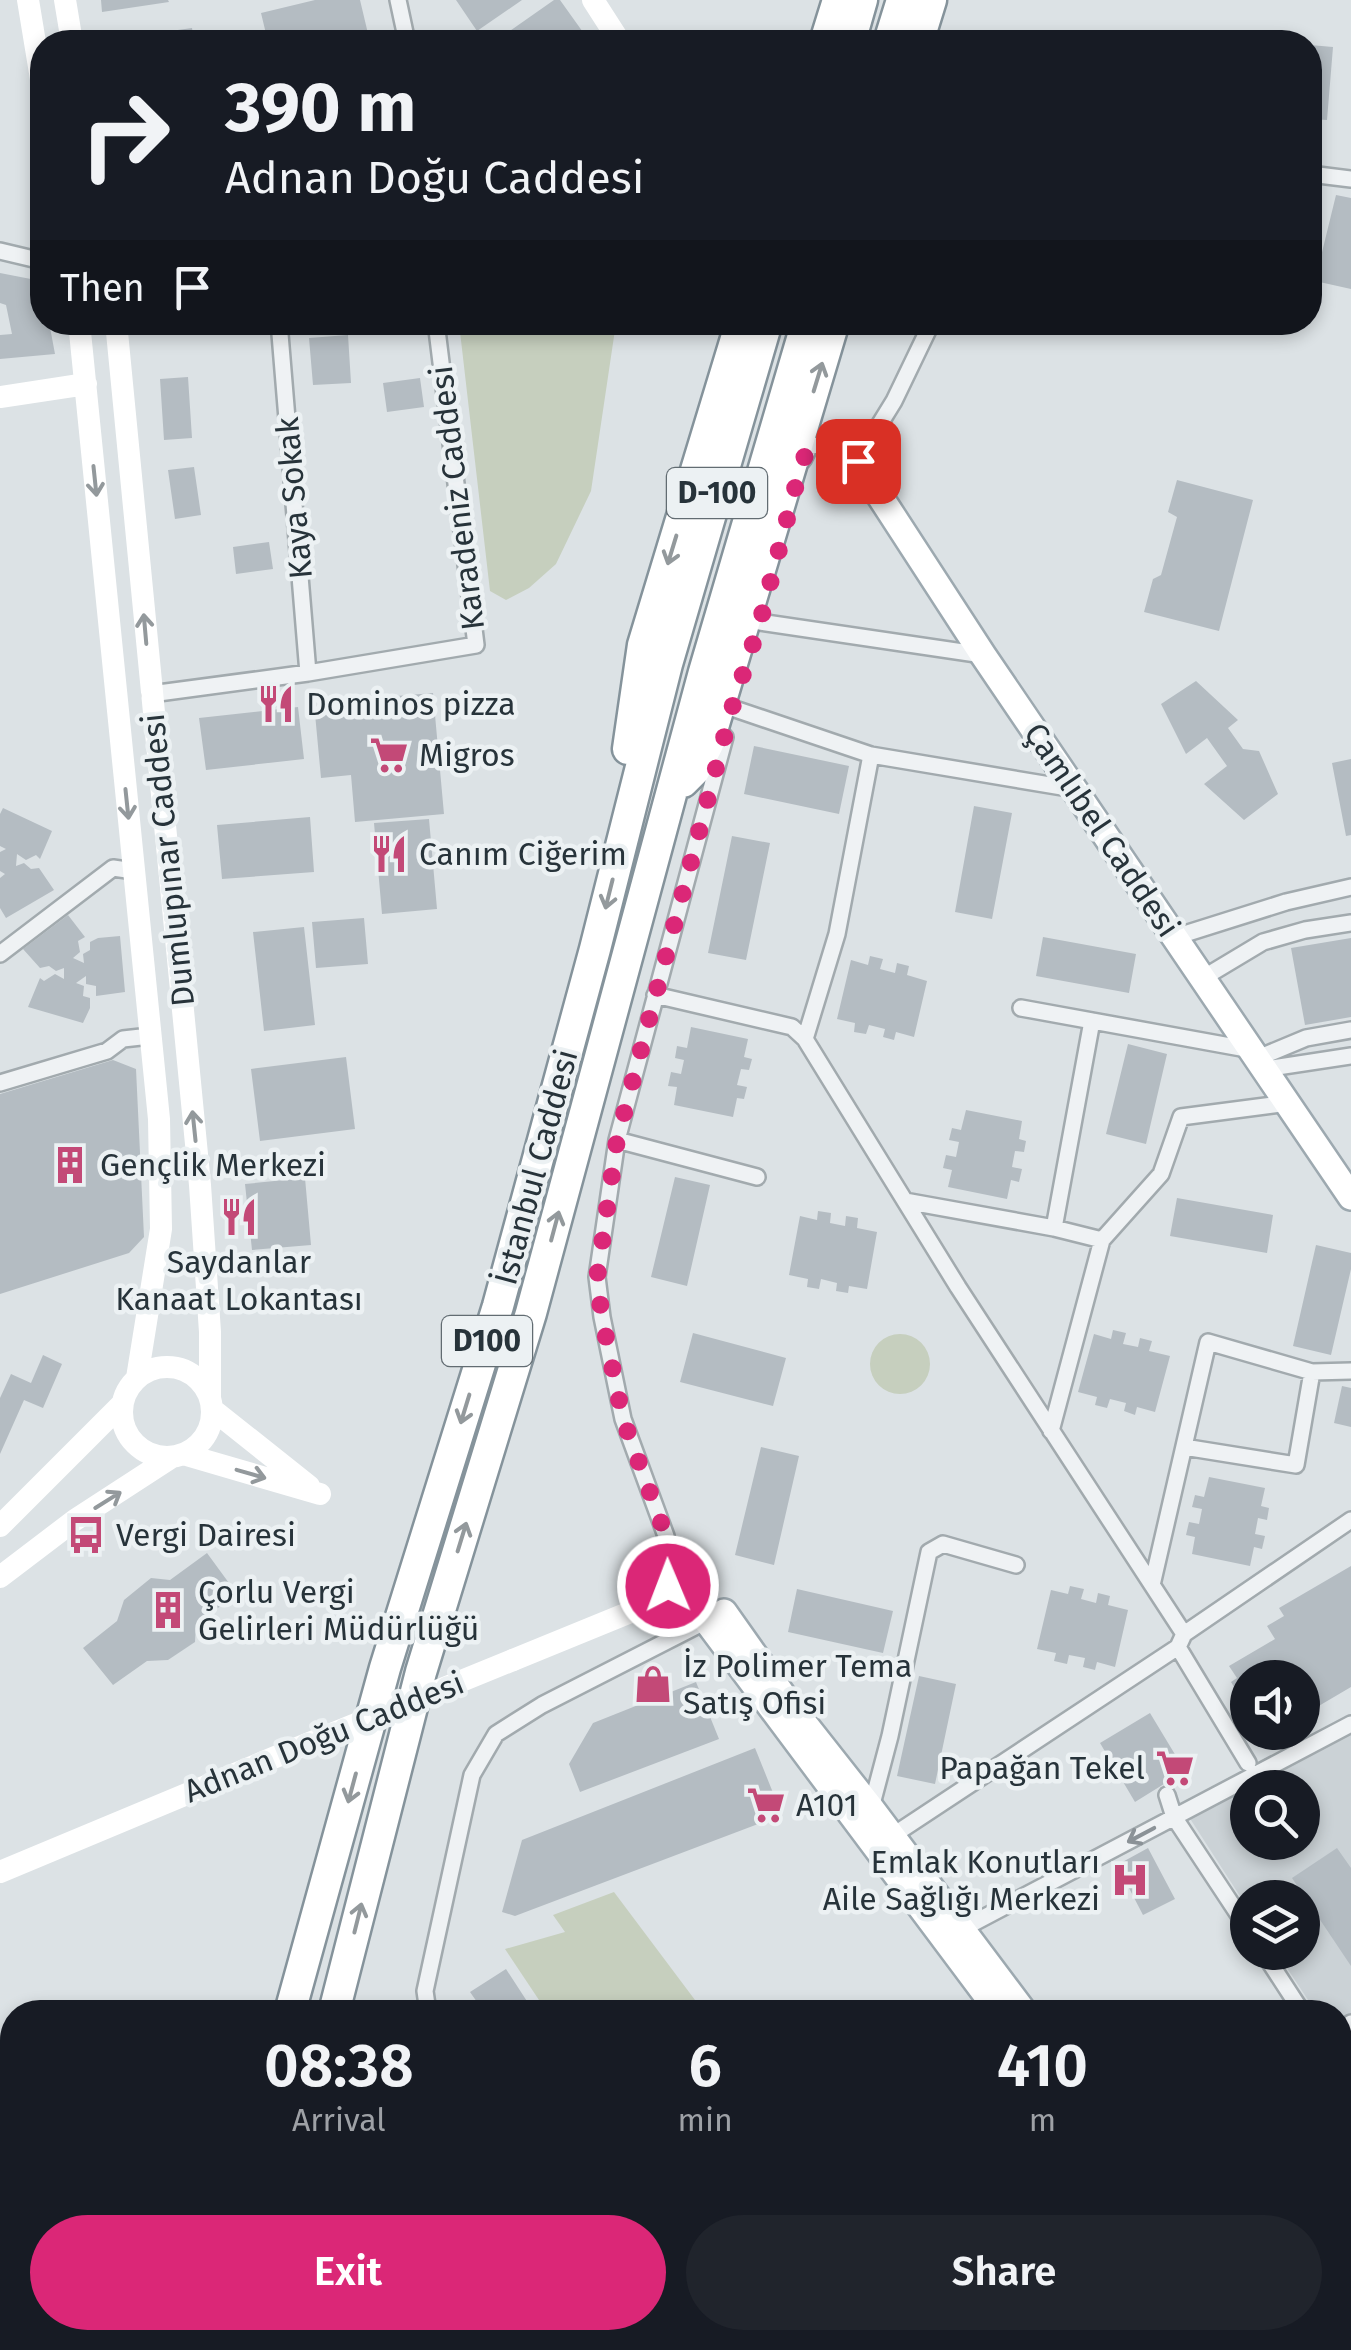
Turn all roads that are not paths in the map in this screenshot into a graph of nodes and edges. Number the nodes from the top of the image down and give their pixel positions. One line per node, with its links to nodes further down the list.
1 (28, 0): 9 (main road)
2 (65, 0): 10 (main road)
3 (398, 0): 11 (street)
4 (593, 0): 12 (main road)
5 (838, 0): 13 (highway)
6 (862, 0): 14 (highway)
7 (902, 0): 15 (highway)
8 (931, 0): 16 (highway)
9 (33, 30)
10 (70, 30)
11 (405, 30)
12 (612, 30)
13 (829, 30)
14 (853, 30)
15 (893, 30)
16 (922, 30)
17 (1322, 175): 18 (street)
18 (1351, 179)
19 (0, 251): 20 (street)
20 (30, 258)
21 (80, 335): 30 (main road, Dumlupınar Caddesi)
22 (117, 335): 37 (main road, Dumlupınar Caddesi, one-way to 22)
23 (280, 335): 36 (street, Kaya Sokak)
24 (438, 335): 36 (street, Karadeniz Caddesi)
25 (737, 335): 42 (highway, one-way to 42)
26 (763, 335): 35 (highway, D-100)
27 (803, 335): 41 (highway, İstanbul Caddesi / D-100)
28 (830, 335): 41 (highway, one-way to 28)
29 (926, 335): 32 (street)
30 (86, 384): 31 (main road); 43 (main road, Dumlupınar Caddesi, one-way to 43)
31 (0, 397)
32 (858, 461): 33 (street); 34 (main road, Çamlıbel Caddesi)
33 (760, 622): 34 (street); 38 (street)
34 (983, 656): 40 (main road, Çamlıbel Caddesi)
35 (666, 664): 42 (highway, İstanbul Caddesi / D100)
36 (308, 673): 37 (street, Karadeniz Caddesi)
37 (151, 694): 69 (main road, Dumlupınar Caddesi, one-way to 37)
38 (732, 708): 39 (street); 49 (street)
39 (871, 755): 40 (street); 54 (street)
40 (1074, 790): 46 (main road, Çamlıbel Caddesi)
41 (671, 795): 93 (highway, İstanbul Caddesi / D-100, one-way to 41)
42 (634, 796): 92 (highway, İstanbul Caddesi / D100, one-way to 92)
43 (134, 871): 47 (street); 53 (main road, Dumlupınar Caddesi)
44 (1351, 888): 46 (street)
45 (1351, 923): 48 (street)
46 (1175, 937): 48 (main road, Çamlıbel Caddesi)
47 (0, 954)
48 (1203, 978): 56 (main road, Çamlıbel Caddesi)
49 (654, 995): 54 (street); 59 (street)
50 (1021, 1008): 51 (street)
51 (1092, 1021): 56 (street); 63 (street)
52 (1351, 1030): 56 (street)
53 (150, 1036): 57 (street); 67 (main road, Dumlupınar Caddesi)
54 (805, 1039): 62 (street)
55 (1351, 1056): 56 (street)
56 (1258, 1059): 58 (main road, Çamlıbel Caddesi)
57 (0, 1083)
58 (1288, 1103): 61 (main road, Çamlıbel Caddesi); 64 (street)
59 (617, 1140): 60 (street); 79 (street)
60 (756, 1177)
61 (1351, 1197)
62 (905, 1201): 63 (street); 70 (street)
63 (1054, 1228): 64 (street)
64 (1102, 1240): 70 (street)
65 (1351, 1371): 66 (street)
66 (1312, 1372): 71 (street); 71 (street)
67 (136, 1378): 68 (main road); 69 (main road)
68 (122, 1404): 72 (main road); 74 (main road)
69 (211, 1404): 72 (main road); 72 (main road, one-way to 69)
70 (1051, 1431): 77 (street)
71 (1184, 1447): 77 (street)
72 (177, 1456): 76 (main road, one-way to 72)
73 (1351, 1520): 81 (street)
74 (0, 1526)
75 (1016, 1565): 85 (street)
76 (0, 1577)
77 (1152, 1585): 81 (street)
78 (690, 1599): 79 (main road, Adnan Doğu Caddesi); 80 (main road, Adnan Doğu Caddesi)
79 (650, 1604): 88 (main road, Adnan Doğu Caddesi, bridge)
80 (714, 1616): 85 (main road, Adnan Doğu Caddesi); 94 (street); 95 (main road, Adnan Doğu Caddesi)
81 (1181, 1640): 83 (street); 87 (street)
82 (1351, 1724): 86 (street)
83 (1248, 1764)
84 (1168, 1794): 86 (street)
85 (872, 1808): 87 (main road, Adnan Doğu Caddesi)
86 (1174, 1817): 89 (street); 90 (street, one-way to 90)
87 (892, 1836): 90 (main road, Adnan Doğu Caddesi)
88 (0, 1872)
89 (1230, 1902)
90 (962, 1929): 96 (main road, Adnan Doğu Caddesi)
91 (1275, 1970): 97 (street)
92 (293, 2000)
93 (337, 2000)
94 (426, 2000)
95 (991, 2000)
96 (1015, 2000)
97 (1294, 2000)

